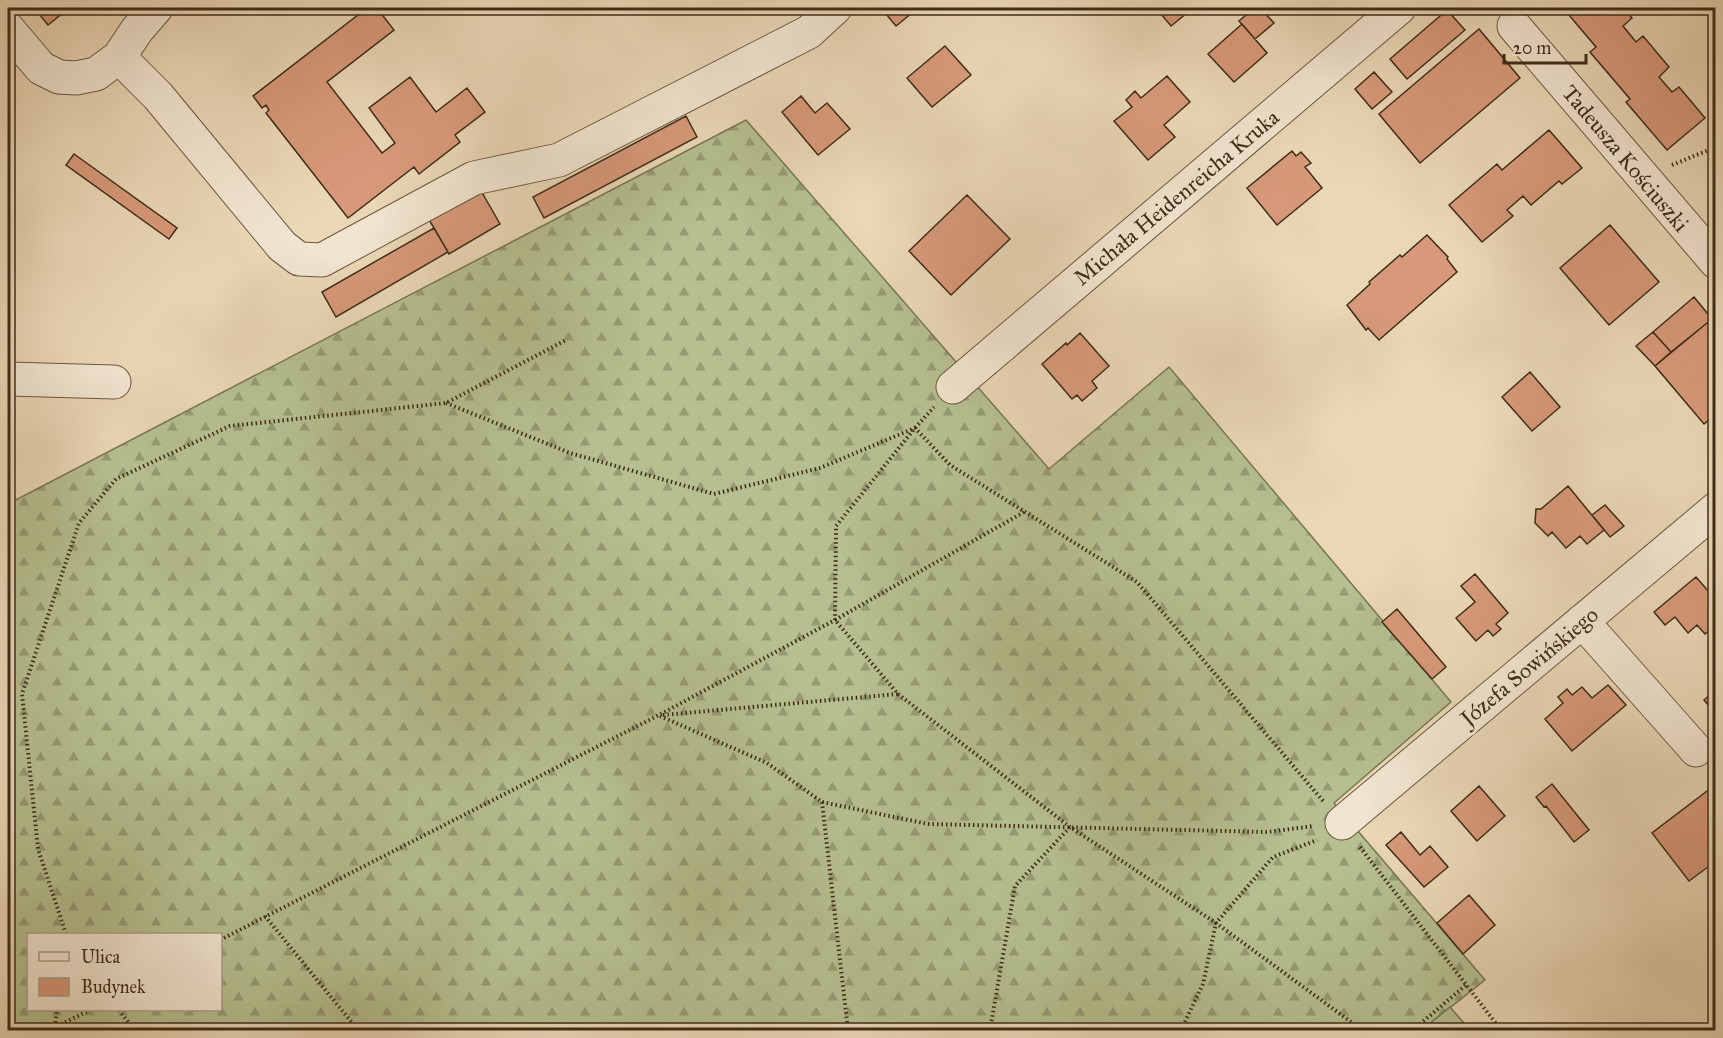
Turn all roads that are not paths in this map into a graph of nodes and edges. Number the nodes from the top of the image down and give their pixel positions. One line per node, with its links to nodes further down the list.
1 (156, 8): 6 (street)
2 (835, 8): 6 (street)
3 (1399, 8): 10 (street, Michała Heidenreicha Kruka)
4 (1514, 26): 7 (street, Tadeusza Kościuszki)
5 (8, 29): 6 (street)
6 (119, 57)
7 (1716, 262)
8 (8, 379): 9 (street)
9 (114, 382)
10 (953, 387)
11 (1716, 509): 12 (street, Józefa Sowińskiego)
12 (1582, 621): 13 (street); 14 (street, Józefa Sowińskiego)
13 (1696, 750)
14 (1342, 823)

